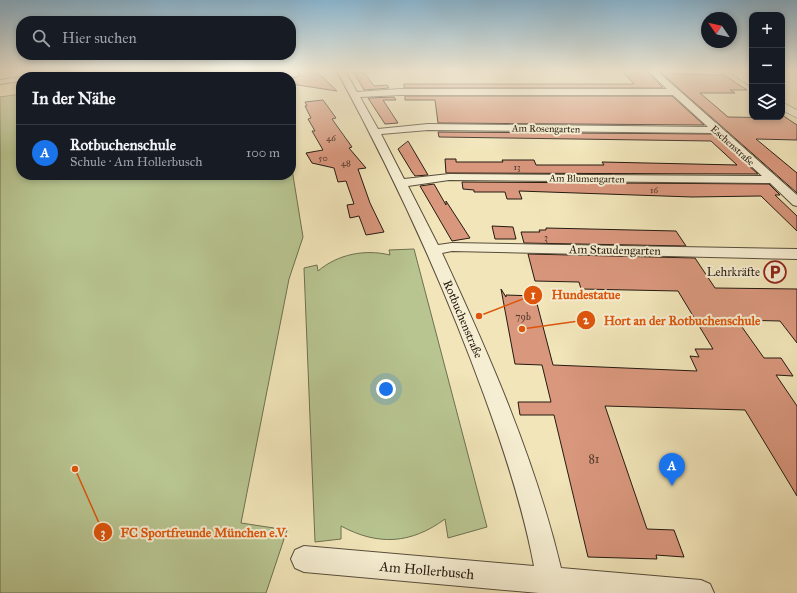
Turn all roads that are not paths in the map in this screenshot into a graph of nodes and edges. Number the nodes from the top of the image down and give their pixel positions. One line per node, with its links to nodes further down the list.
1 (357, 99): 8 (street, Rotbuchenstraße)
2 (682, 99): 7 (street, Eschenstraße)
3 (785, 100): 5 (street)
4 (785, 106): 6 (street)
5 (797, 108)
6 (797, 115)
7 (717, 130): 8 (street, Am Rosengarten); 9 (street, Eschenstraße)
8 (374, 132): 10 (street, Rotbuchenstraße)
9 (774, 180): 10 (street, Am Blumengarten); 11 (street, Eschenstraße)
10 (400, 183): 12 (street, Rotbuchenstraße)
11 (797, 202)
12 (432, 250): 13 (street, Am Staudengarten); 15 (street, Rotbuchenstraße)
13 (797, 254)
14 (304, 559): 15 (street, Am Hollerbusch)
15 (551, 587): 16 (street, Am Hollerbusch)
16 (701, 593)

